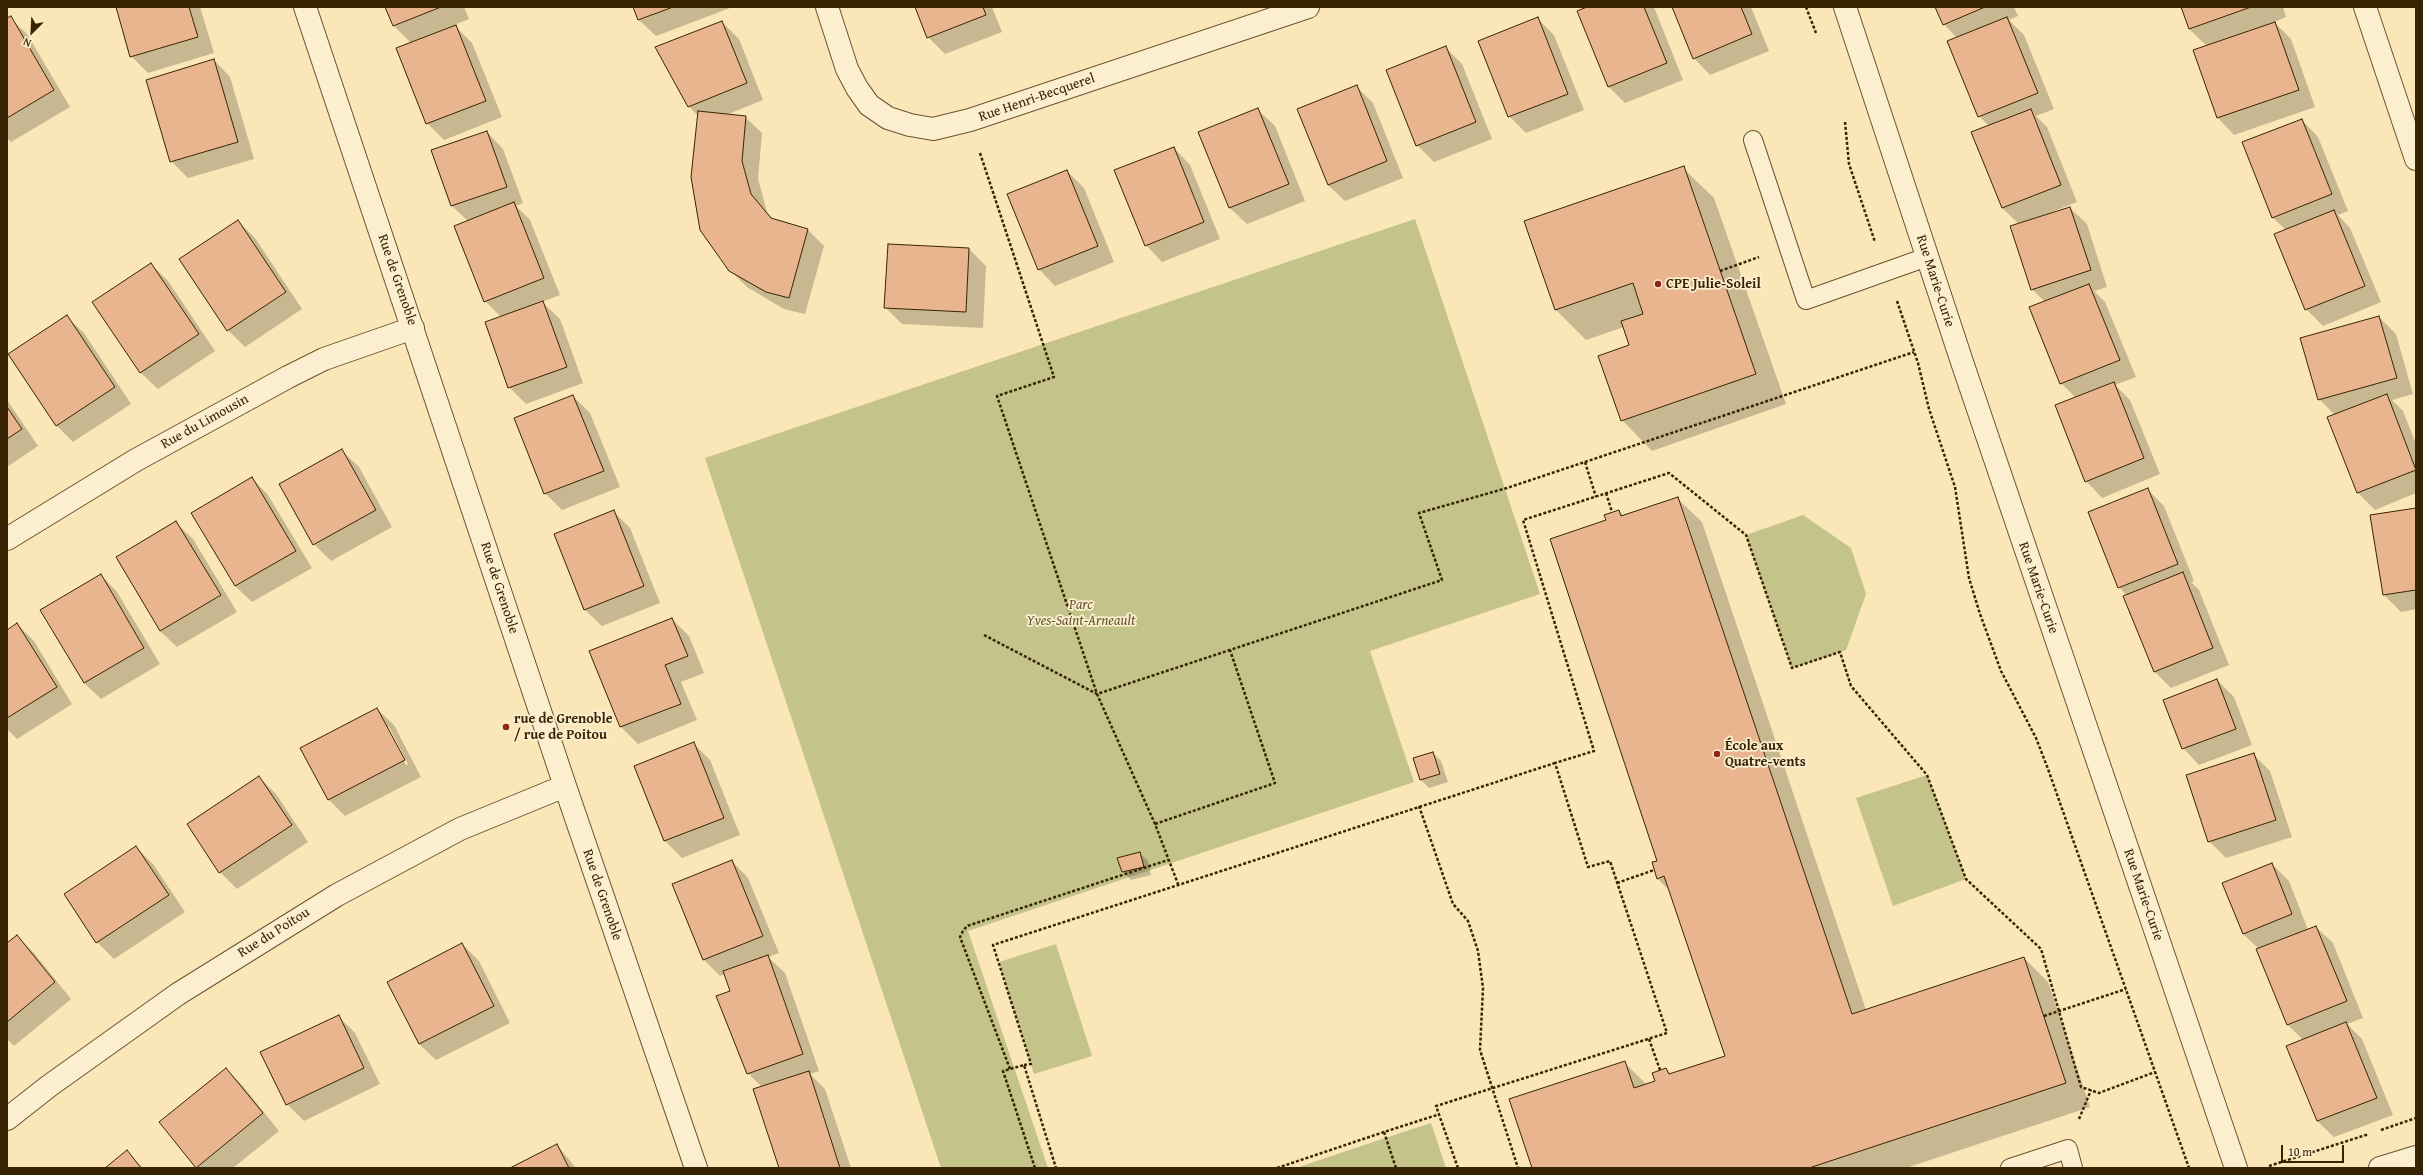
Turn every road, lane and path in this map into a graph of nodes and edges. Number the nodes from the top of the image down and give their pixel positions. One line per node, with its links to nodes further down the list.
1 (305, 7): 17 (street, Rue de Grenoble)
2 (827, 7): 3 (street, Rue Henri-Becquerel)
3 (1308, 7)
4 (1806, 7): 7 (path)
5 (1845, 7): 13 (street, Rue Marie-Curie)
6 (2365, 7): 11 (street)
7 (1817, 37)
8 (1844, 118): 12 (path)
9 (1753, 140): 13 (lane)
10 (979, 147): 26 (path)
11 (2416, 159)
12 (1876, 244)
13 (1927, 257): 61 (street, Rue Marie-Curie)
14 (1734, 266): 15 (path)
15 (1720, 271)
16 (1894, 294): 18 (path)
17 (413, 328): 23 (street, Rue du Limousin); 28 (street, Rue de Grenoble)
18 (1914, 352): 19 (path); 35 (path)
19 (1585, 462): 21 (path); 25 (path)
20 (1606, 493): 21 (path); 22 (path); 36 (path)
21 (1596, 497): 27 (path)
22 (1612, 512)
23 (7, 538)
24 (984, 635): 26 (path)
25 (1230, 650): 26 (path); 30 (path)
26 (1097, 694): 30 (path)
27 (1555, 763): 29 (path); 33 (path)
28 (565, 786): 46 (street, Rue du Poitou); 51 (street, Rue de Grenoble)
29 (1419, 806): 34 (path); 43 (path)
30 (1155, 824): 31 (path)
31 (1168, 860): 34 (path); 40 (path)
32 (1654, 870): 33 (path)
33 (1617, 883): 38 (path)
34 (1178, 884): 39 (path)
35 (2126, 989): 36 (path); 42 (path)
36 (2060, 1012): 37 (path); 42 (path)
37 (2044, 1016)
38 (1649, 1039): 41 (path); 43 (path)
39 (1024, 1065): 40 (path); 53 (path)
40 (1010, 1069): 52 (path)
41 (1660, 1070)
42 (2155, 1072): 60 (path)
43 (1492, 1089): 44 (path); 57 (path)
44 (1440, 1114): 48 (path); 56 (path)
45 (2416, 1118): 47 (path)
46 (7, 1119)
47 (2380, 1130)
48 (1384, 1132): 54 (path); 55 (path)
49 (2373, 1132): 62 (path)
50 (2416, 1156): 63 (street)
51 (696, 1168)
52 (1035, 1168)
53 (1056, 1168)
54 (1277, 1168)
55 (1396, 1168)
56 (1458, 1168)
57 (1518, 1168)
58 (2010, 1168): 59 (lane)
59 (2073, 1168)
60 (2188, 1168)
61 (2236, 1168)
62 (2262, 1168)
63 (2380, 1168)

